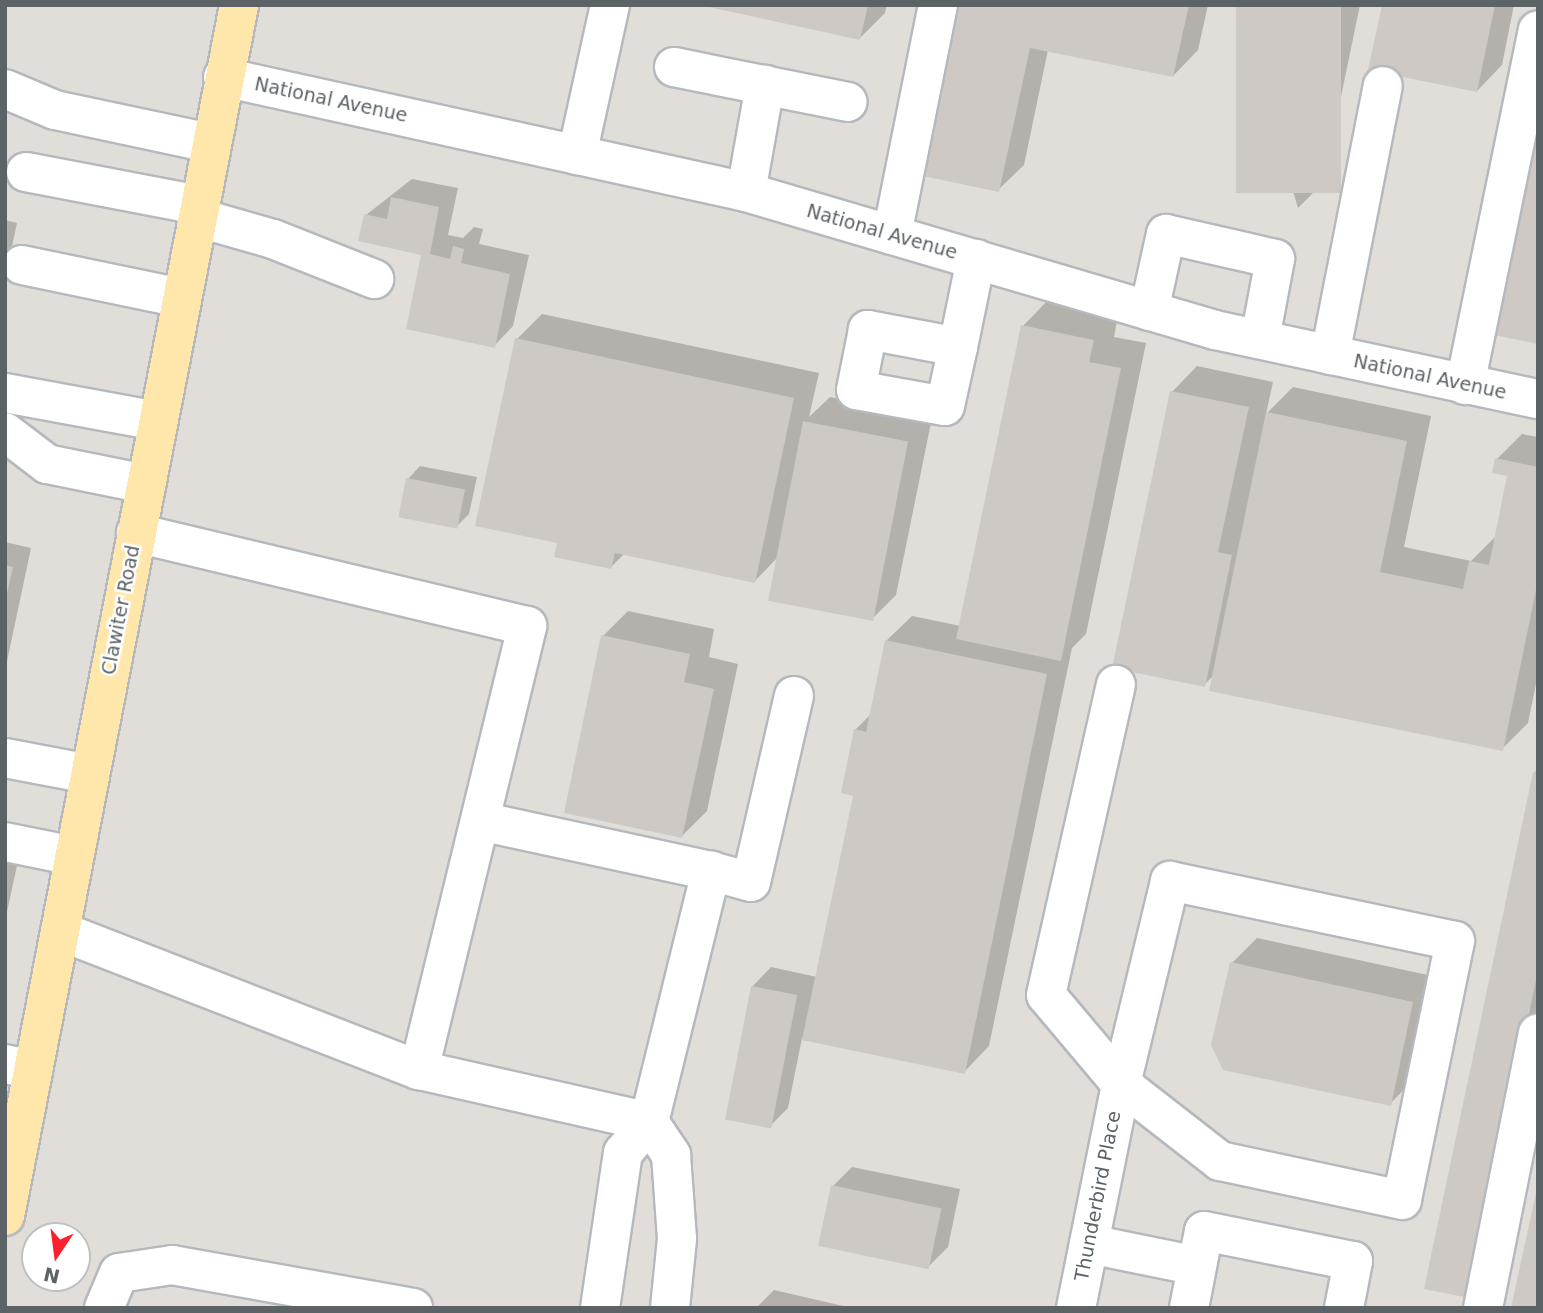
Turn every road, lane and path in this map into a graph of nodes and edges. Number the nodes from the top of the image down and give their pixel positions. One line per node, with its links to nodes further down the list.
1 (239, 5): 6 (main road, Clawiter Road)
2 (610, 5): 12 (street)
3 (938, 5): 16 (street)
4 (1538, 30): 25 (street)
5 (674, 66): 7 (street)
6 (223, 77): 11 (main road, Clawiter Road); 12 (street, National Avenue)
7 (765, 85): 10 (street); 14 (street)
8 (1382, 86): 24 (street)
9 (5, 89): 11 (street)
10 (848, 102)
11 (211, 143): 15 (main road, Clawiter Road)
12 (577, 155): 14 (street, National Avenue)
13 (26, 172): 15 (street)
14 (746, 192): 16 (street, National Avenue)
15 (198, 211): 19 (street); 20 (main road, Clawiter Road)
16 (892, 235): 17 (street, National Avenue)
17 (976, 259): 21 (street, National Avenue); 23 (street)
18 (22, 265): 20 (street)
19 (374, 279)
20 (181, 298): 28 (main road, Clawiter Road)
21 (1149, 310): 22 (street, National Avenue); 22 (street)
22 (1260, 340): 24 (street, National Avenue)
23 (958, 347)
24 (1330, 355): 25 (street, National Avenue)
25 (1465, 384): 27 (street, National Avenue)
26 (5, 393): 28 (street)
27 (1538, 400)
28 (157, 421): 30 (main road, Clawiter Road)
29 (5, 432): 30 (street)
30 (145, 484): 31 (main road, Clawiter Road)
31 (136, 533): 35 (main road, Clawiter Road); 36 (street)
32 (1116, 685): 44 (street)
33 (794, 696): 39 (street)
34 (5, 758): 35 (street)
35 (90, 774): 38 (main road, Clawiter Road)
36 (480, 821): 39 (street); 43 (street)
37 (5, 842): 38 (street)
38 (74, 856): 40 (main road, Clawiter Road)
39 (711, 871): 45 (street)
40 (60, 931): 42 (main road, Clawiter Road); 43 (street)
41 (1538, 1033): 57 (street)
42 (19, 1067): 46 (main road, Clawiter Road)
43 (419, 1070): 45 (street)
44 (1121, 1084): 44 (street, Thunderbird Place); 48 (street, Thunderbird Place)
45 (649, 1122): 52 (street); 53 (street)
46 (13, 1134): 47 (main road, Clawiter Road)
47 (5, 1216)
48 (1088, 1244): 49 (street); 54 (street, Thunderbird Place)
49 (1197, 1266): 55 (street); 56 (street)
50 (104, 1308): 51 (street)
51 (413, 1308)
52 (600, 1308)
53 (670, 1308)
54 (1076, 1308)
55 (1189, 1308)
56 (1344, 1308)
57 (1483, 1308)

